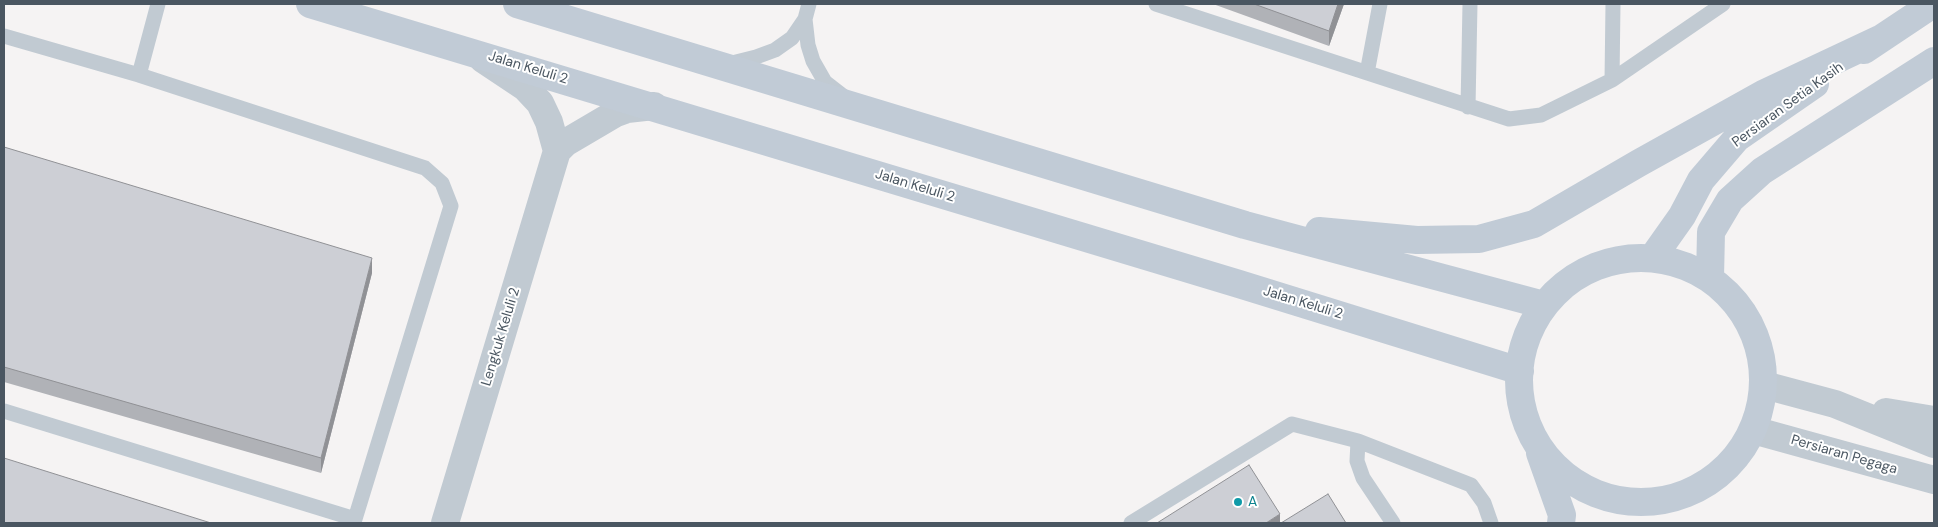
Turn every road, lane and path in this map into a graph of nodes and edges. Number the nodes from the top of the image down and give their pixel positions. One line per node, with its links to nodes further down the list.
1 (158, 4): 18 (lane)
2 (310, 4): 14 (street, Jalan Keluli 2)
3 (517, 4): 16 (street)
4 (809, 4): 11 (lane)
5 (1156, 4): 17 (lane)
6 (1380, 4): 17 (lane)
7 (1470, 4): 22 (lane)
8 (1613, 4): 19 (lane)
9 (1723, 4): 19 (lane)
10 (1933, 4): 13 (street, Persiaran Setia Kasih)
11 (805, 19): 16 (lane); 21 (lane)
12 (4, 36): 18 (lane)
13 (1880, 39): 24 (street); 25 (street, Persiaran Setia Kasih)
14 (471, 51): 20 (street, Jalan Keluli 2); 23 (street)
15 (1934, 61): 26 (street)
16 (720, 65): 21 (street)
17 (1366, 73): 22 (lane)
18 (139, 75): 39 (lane)
19 (1612, 80): 22 (lane)
20 (654, 106): 23 (street); 28 (street, Jalan Keluli 2)
21 (859, 107): 24 (street)
22 (1468, 107)
23 (557, 151): 40 (street, Lengkuk Keluli 2)
24 (1245, 225): 27 (street)
25 (1653, 258): 26 (street); 27 (street)
26 (1710, 278): 29 (street)
27 (1544, 305): 28 (street)
28 (1520, 371): 34 (street)
29 (1764, 386): 30 (street); 33 (street)
30 (1835, 404): 32 (street); 36 (street)
31 (4, 411): 39 (lane)
32 (1934, 420)
33 (1753, 430): 37 (street, Persiaran Pegaga); 38 (street)
34 (1535, 440): 38 (street); 44 (street)
35 (1358, 441): 41 (lane); 42 (lane); 43 (lane)
36 (1934, 444)
37 (1934, 480)
38 (1680, 496): 45 (street)
39 (354, 521)
40 (445, 523)
41 (1131, 523)
42 (1393, 523)
43 (1491, 523)
44 (1561, 523)
45 (1648, 523)

